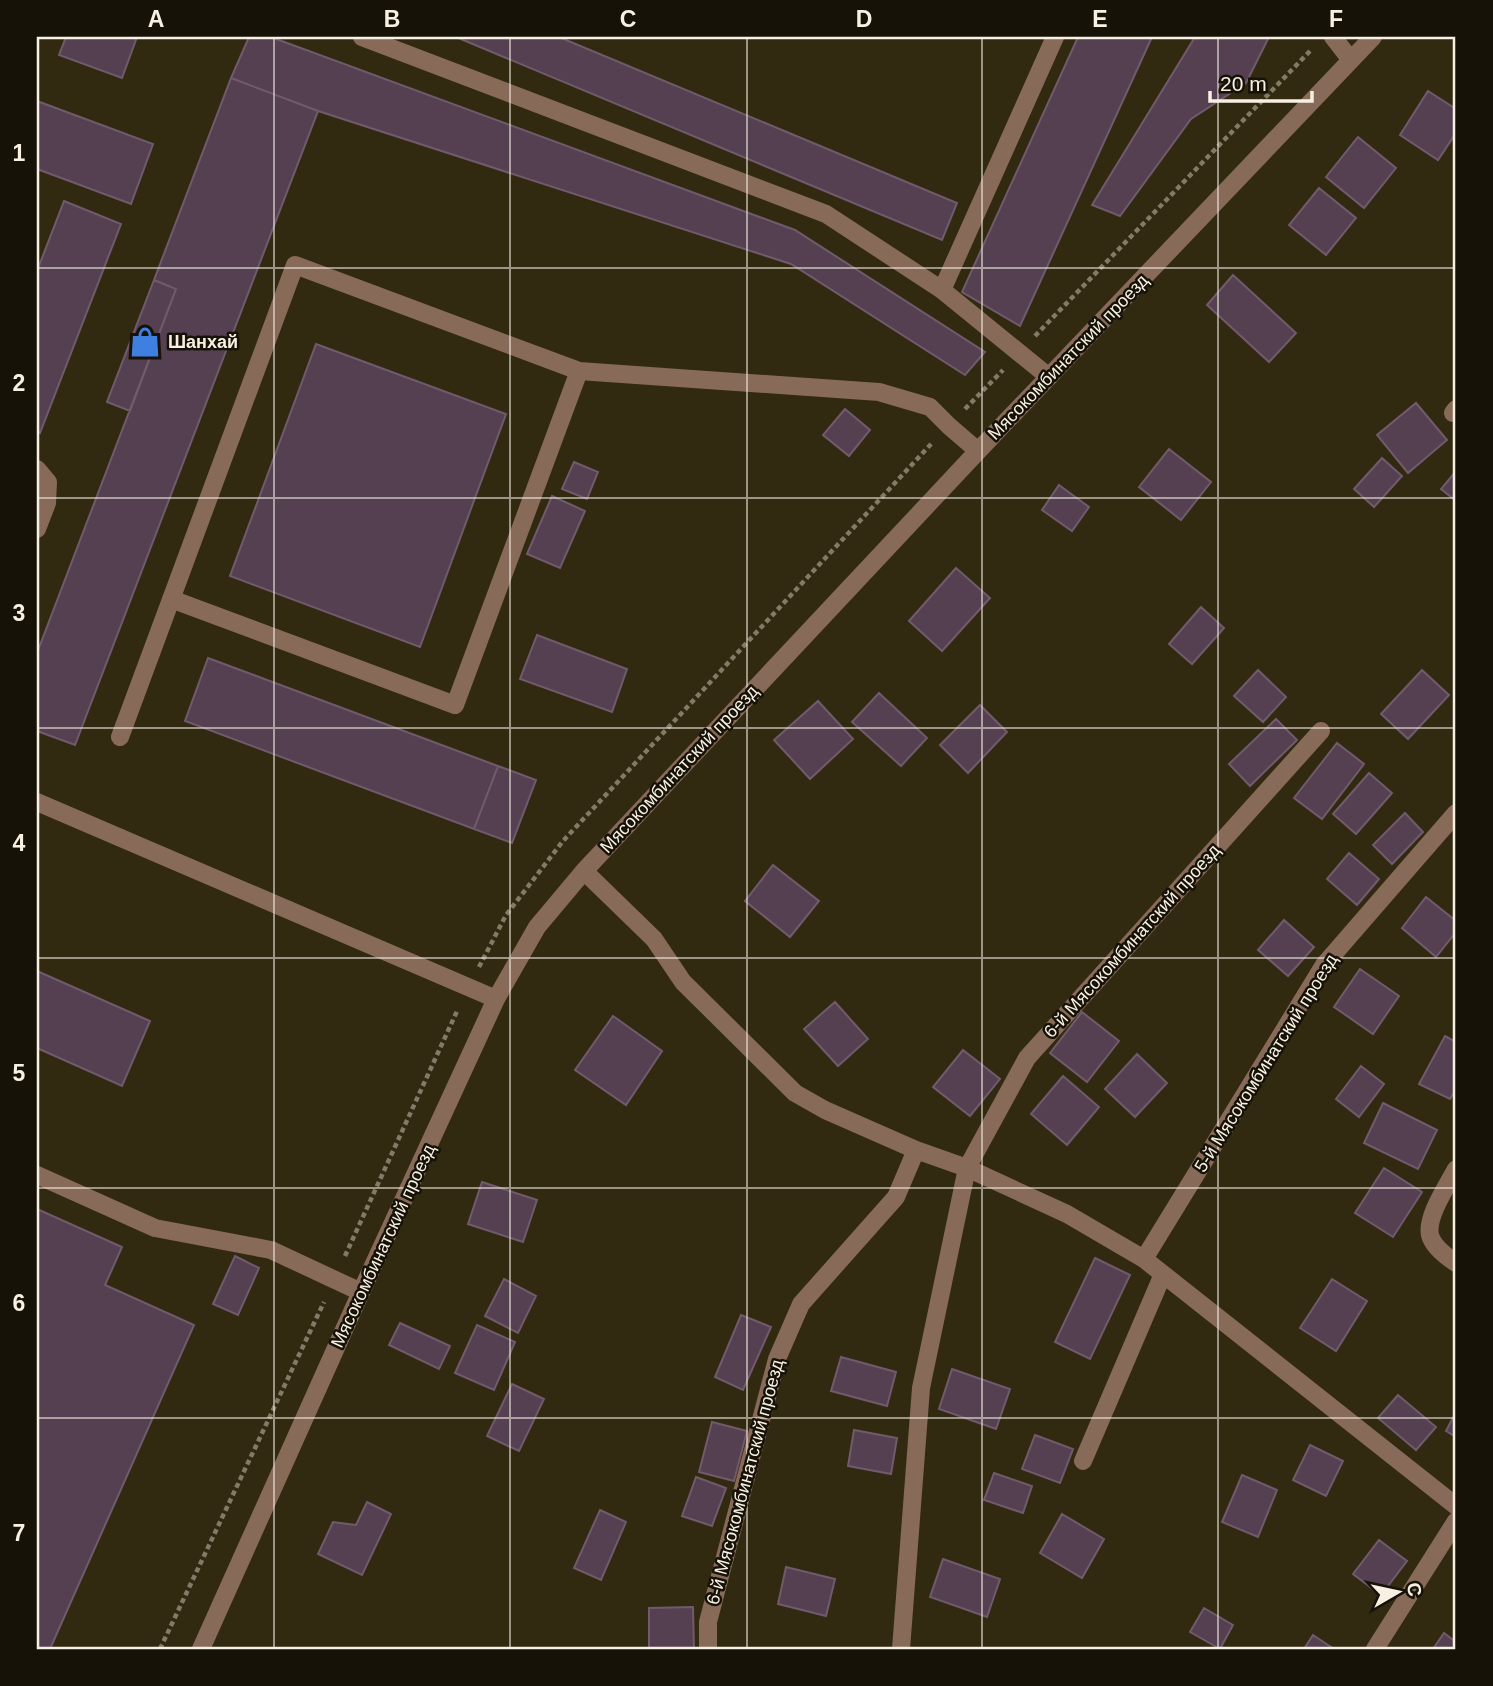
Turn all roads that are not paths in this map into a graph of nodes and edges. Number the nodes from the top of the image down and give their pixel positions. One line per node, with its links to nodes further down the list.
1 (362, 37): 6 (street)
2 (1055, 37): 6 (street)
3 (1332, 37): 5 (street)
4 (1373, 37): 5 (street, Мясокомбинатский проезд)
5 (1351, 60): 8 (street, Мясокомбинатский проезд)
6 (942, 290): 8 (street)
7 (579, 371): 9 (street); 12 (street); 12 (street)
8 (1049, 377): 9 (street, Мясокомбинатский проезд)
9 (978, 451): 17 (street, Мясокомбинатский проезд)
10 (37, 469): 11 (street)
11 (37, 529)
12 (171, 599): 14 (street)
13 (1321, 731): 20 (street, 6-й Мясокомбинатский проезд)
14 (120, 737)
15 (37, 802): 18 (street)
16 (1456, 813): 23 (street, 5-й Мясокомбинатский проезд)
17 (584, 871): 18 (street, Мясокомбинатский проезд); 19 (street)
18 (496, 999): 26 (street, Мясокомбинатский проезд)
19 (916, 1150): 20 (street); 31 (street, 6-й Мясокомбинатский проезд)
20 (967, 1168): 23 (street); 32 (street)
21 (1456, 1170): 24 (street)
22 (37, 1175): 26 (street)
23 (1144, 1259): 25 (street)
24 (1456, 1263)
25 (1163, 1275): 27 (street); 28 (street)
26 (361, 1292): 30 (street, Мясокомбинатский проезд)
27 (1083, 1461)
28 (1456, 1506)
29 (1456, 1521): 33 (street)
30 (201, 1649)
31 (708, 1649)
32 (901, 1649)
33 (1375, 1649)

